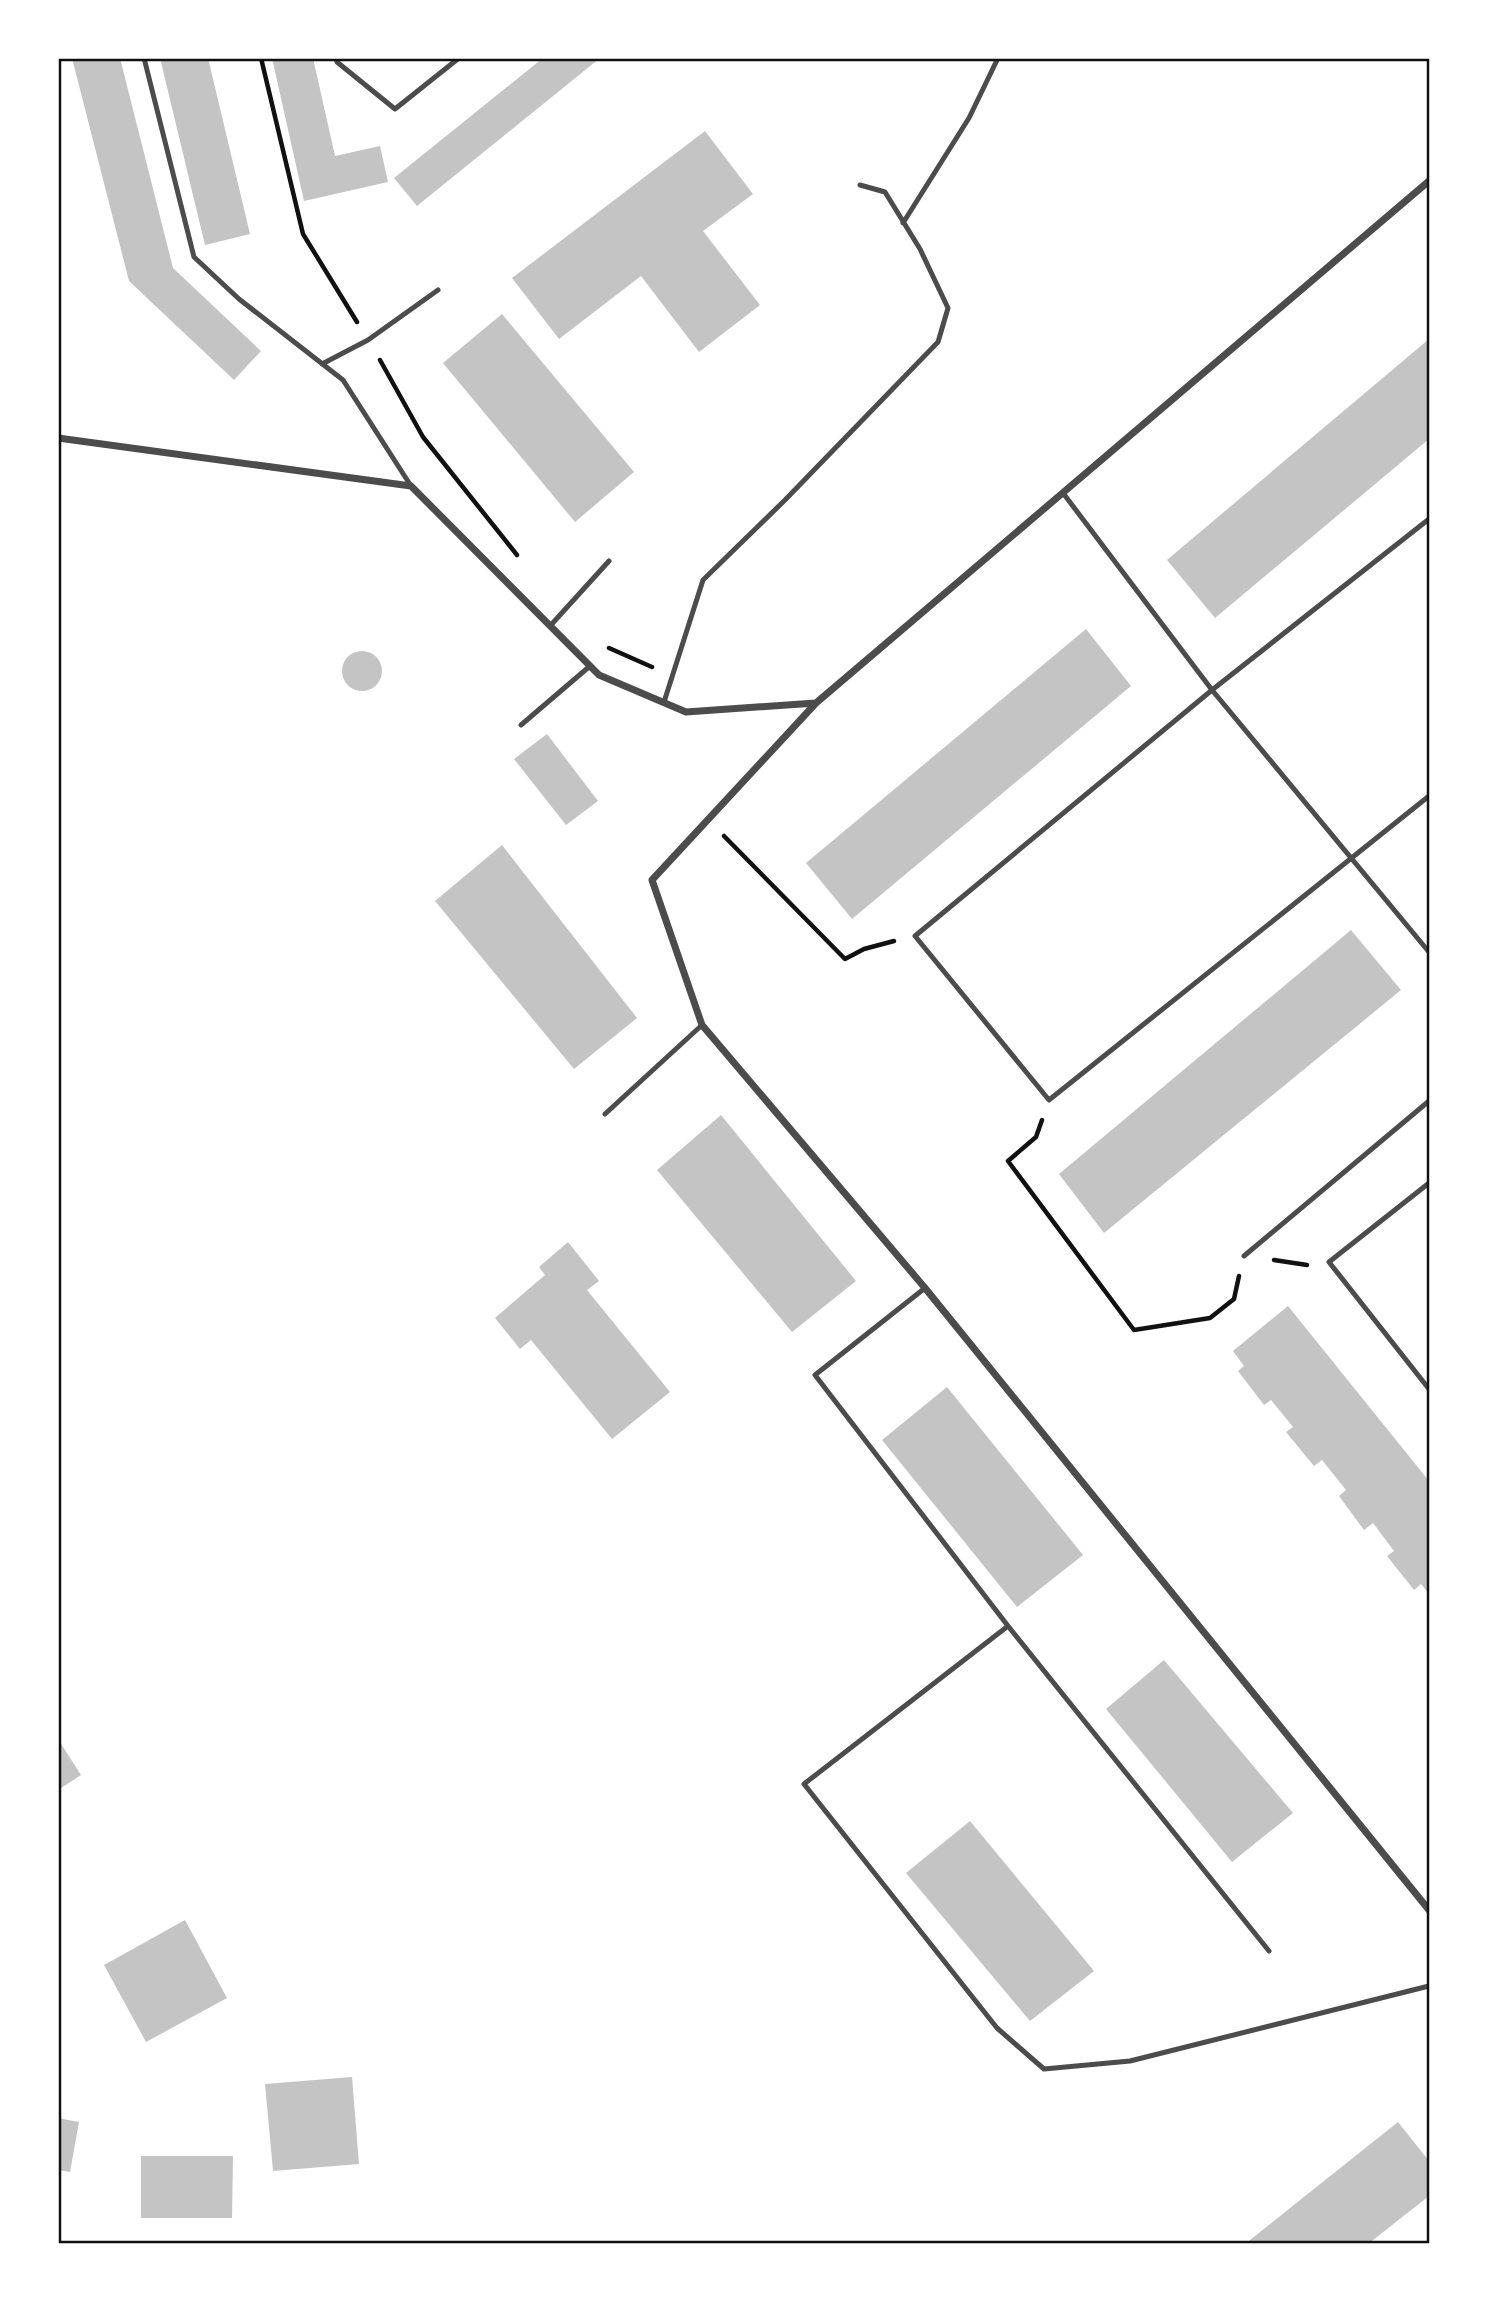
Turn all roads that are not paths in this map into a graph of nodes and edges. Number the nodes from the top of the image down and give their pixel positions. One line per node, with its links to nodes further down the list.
1 (145, 58): 9 (lane)
2 (336, 58): 3 (lane)
3 (459, 58)
4 (998, 58): 7 (lane)
5 (1429, 181): 12 (street)
6 (860, 185): 7 (lane)
7 (904, 223): 18 (lane)
8 (438, 290): 9 (lane)
9 (321, 364): 11 (lane)
10 (58, 438): 11 (street)
11 (411, 486): 15 (street)
12 (1063, 493): 17 (lane); 19 (street)
13 (1429, 519): 17 (lane)
14 (609, 561): 15 (lane)
15 (550, 626): 16 (street)
16 (590, 666): 18 (street); 20 (lane)
17 (1212, 690): 22 (lane); 22 (lane)
18 (664, 702): 19 (street)
19 (816, 703): 24 (street)
20 (522, 725)
21 (1429, 796): 22 (lane)
22 (1352, 858): 23 (lane)
23 (1429, 952)
24 (702, 1026): 26 (lane); 29 (street)
25 (1429, 1101): 28 (lane)
26 (605, 1114)
27 (1429, 1183): 30 (lane)
28 (1244, 1256)
29 (925, 1289): 31 (lane); 32 (street)
30 (1429, 1389)
31 (1008, 1626): 33 (lane); 34 (lane)
32 (1429, 1910)
33 (1269, 1951)
34 (1429, 1986)

